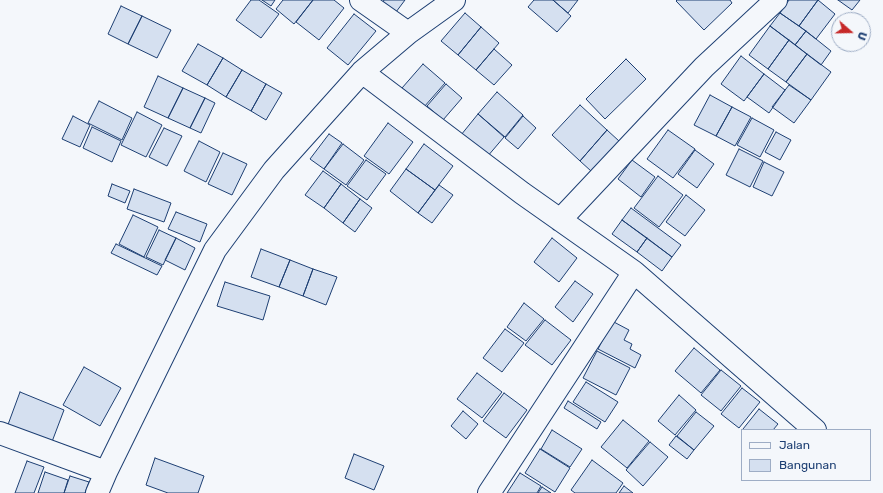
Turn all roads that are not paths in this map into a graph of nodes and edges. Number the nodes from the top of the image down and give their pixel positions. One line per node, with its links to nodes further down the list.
1 (361, 0): 4 (street)
2 (454, 0): 4 (street)
3 (776, 0): 6 (street)
4 (408, 33): 5 (street)
5 (362, 72): 6 (street); 10 (street)
6 (560, 220): 7 (street)
7 (634, 272): 8 (street); 12 (street)
8 (814, 429)
9 (0, 432): 10 (street)
10 (106, 472): 11 (street)
11 (97, 493)
12 (489, 493)

